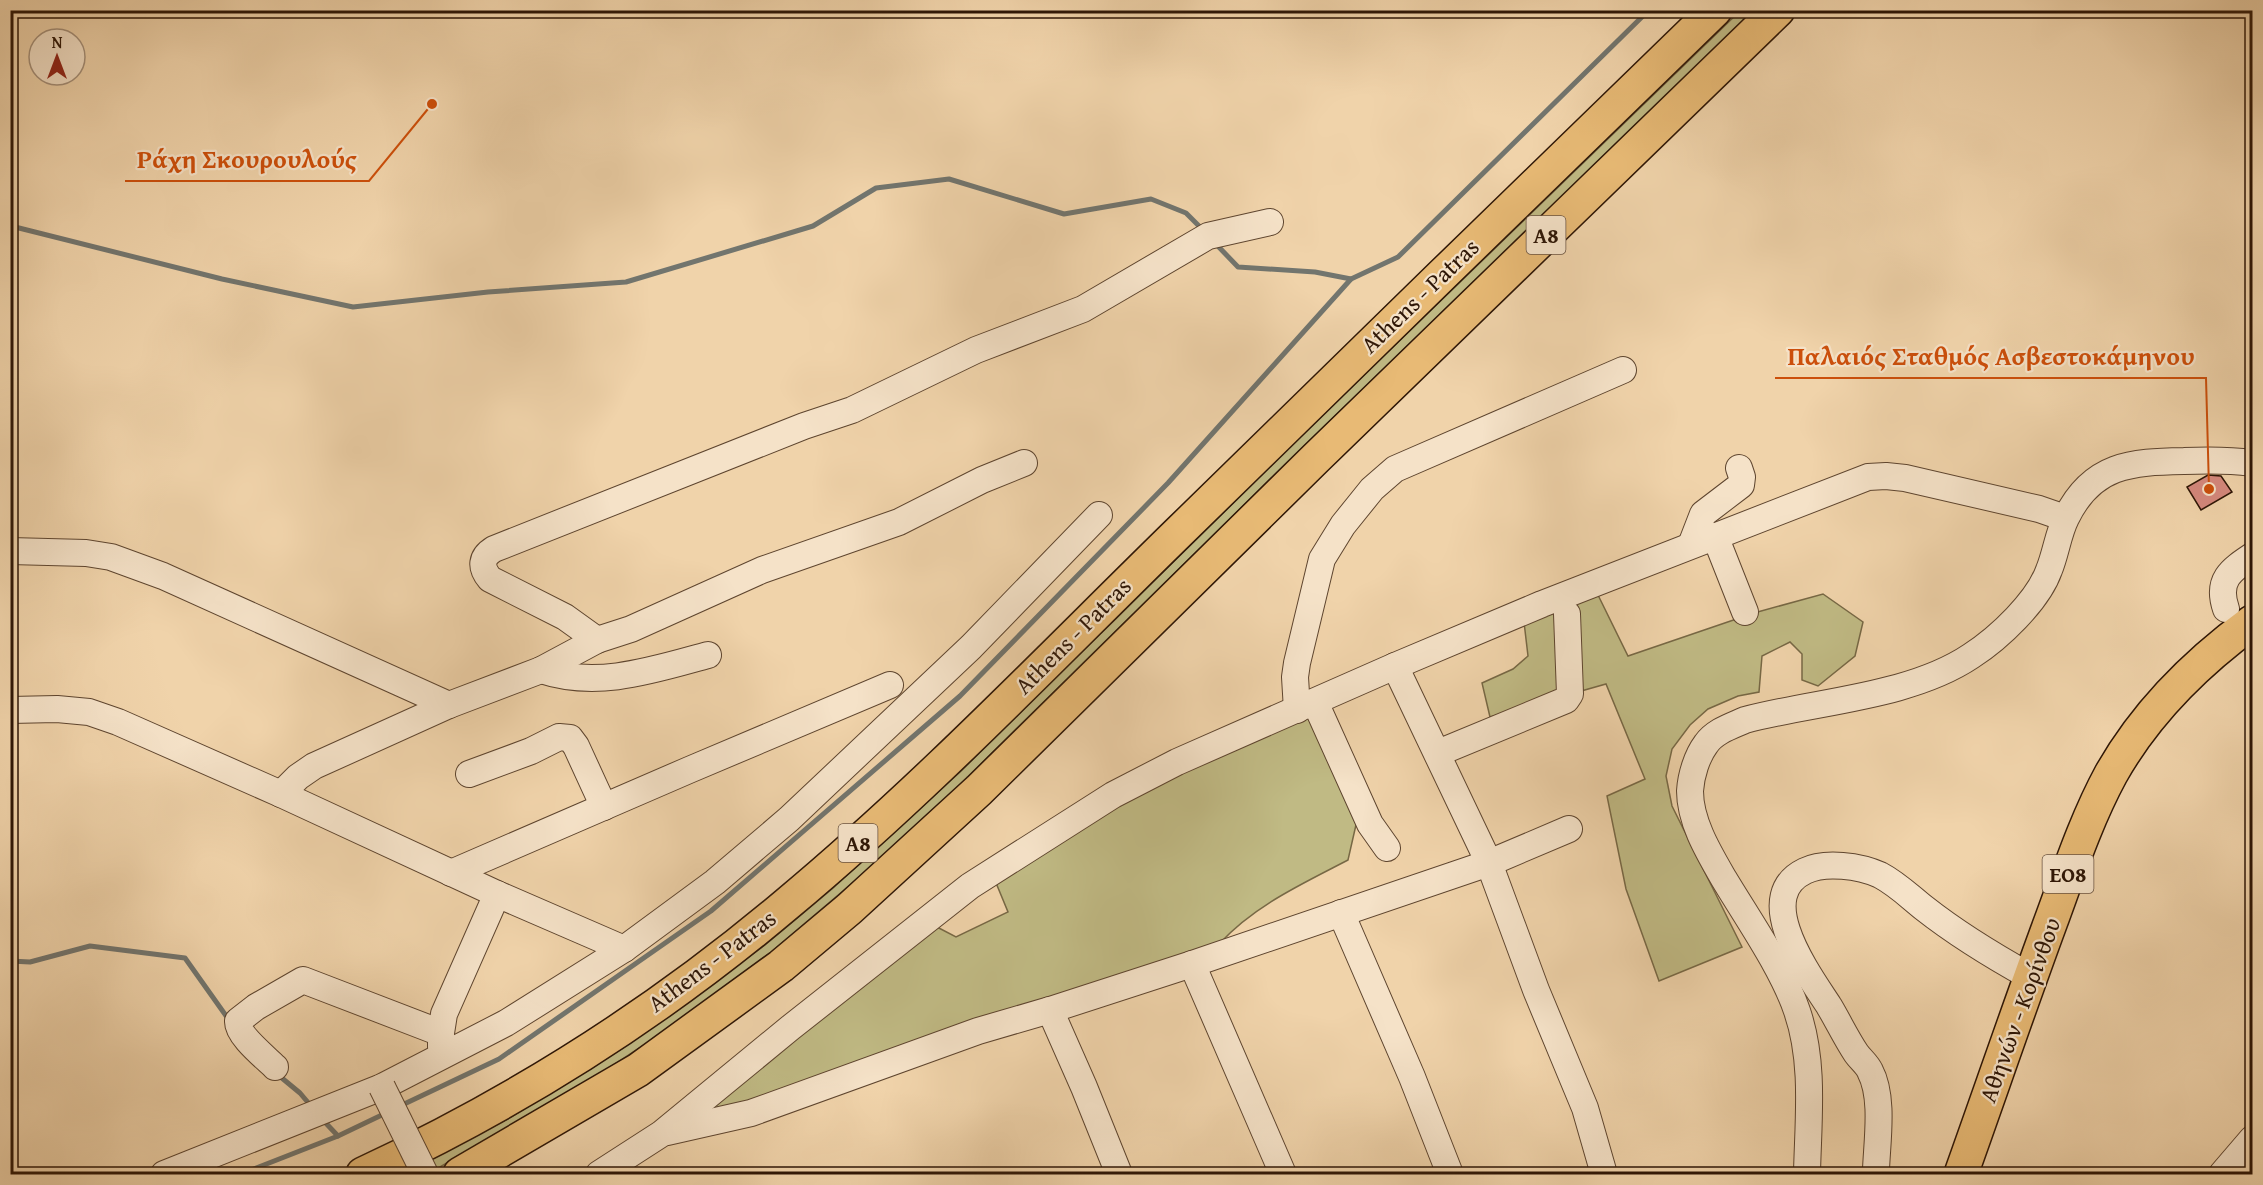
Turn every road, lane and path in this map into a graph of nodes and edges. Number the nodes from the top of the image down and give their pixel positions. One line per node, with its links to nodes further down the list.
1 (1715, 10): 48 (main road, Athens - Patras / Α8)
2 (1778, 10): 50 (main road, Athens - Patras / Α8)
3 (1270, 222): 17 (street)
4 (1623, 370): 23 (street)
5 (1024, 463): 17 (street)
6 (2253, 464): 9 (street)
7 (1739, 468): 11 (street)
8 (1099, 515): 35 (street)
9 (2065, 518): 10 (street); 56 (street)
10 (1715, 536): 11 (street); 14 (street)
11 (1691, 545): 19 (street)
12 (10, 551): 22 (street)
13 (2253, 556): 16 (street)
14 (1745, 612)
15 (1567, 614): 25 (street)
16 (2239, 615): 37 (main road, Αθηνών - Κορίνθου / ΕΟ8)
17 (597, 640): 20 (street)
18 (708, 655): 20 (street)
19 (1395, 666): 23 (street); 25 (street)
20 (541, 670): 22 (street)
21 (891, 685): 28 (street)
22 (449, 705): 27 (street)
23 (1306, 706): 30 (street); 43 (street)
24 (10, 710): 27 (street)
25 (1438, 753): 31 (street)
26 (469, 774): 28 (street)
27 (281, 794): 32 (street)
28 (604, 807): 32 (street)
29 (1569, 829): 31 (street)
30 (1387, 848)
31 (1489, 863): 34 (street); 55 (street)
32 (451, 873): 33 (street)
33 (497, 894): 35 (street); 39 (street)
34 (1341, 914): 36 (street); 54 (street)
35 (624, 949): 40 (street)
36 (1192, 964): 38 (street); 53 (street)
37 (2031, 977): 45 (street); 57 (main road, Αθηνών - Κορίνθου / ΕΟ8)
38 (1050, 1010): 43 (street); 52 (street)
39 (441, 1033): 40 (street); 41 (street)
40 (435, 1061): 42 (street)
41 (275, 1067)
42 (382, 1087): 47 (street); 49 (street, bridge)
43 (661, 1134): 51 (street)
44 (2253, 1139): 58 (street)
45 (1876, 1170)
46 (2253, 1170): 59 (street)
47 (164, 1174)
48 (363, 1174)
49 (425, 1174)
50 (460, 1174)
51 (599, 1174)
52 (1119, 1174)
53 (1283, 1174)
54 (1450, 1174)
55 (1604, 1174)
56 (1808, 1174)
57 (1961, 1174)
58 (2222, 1174)
59 (2249, 1174)

